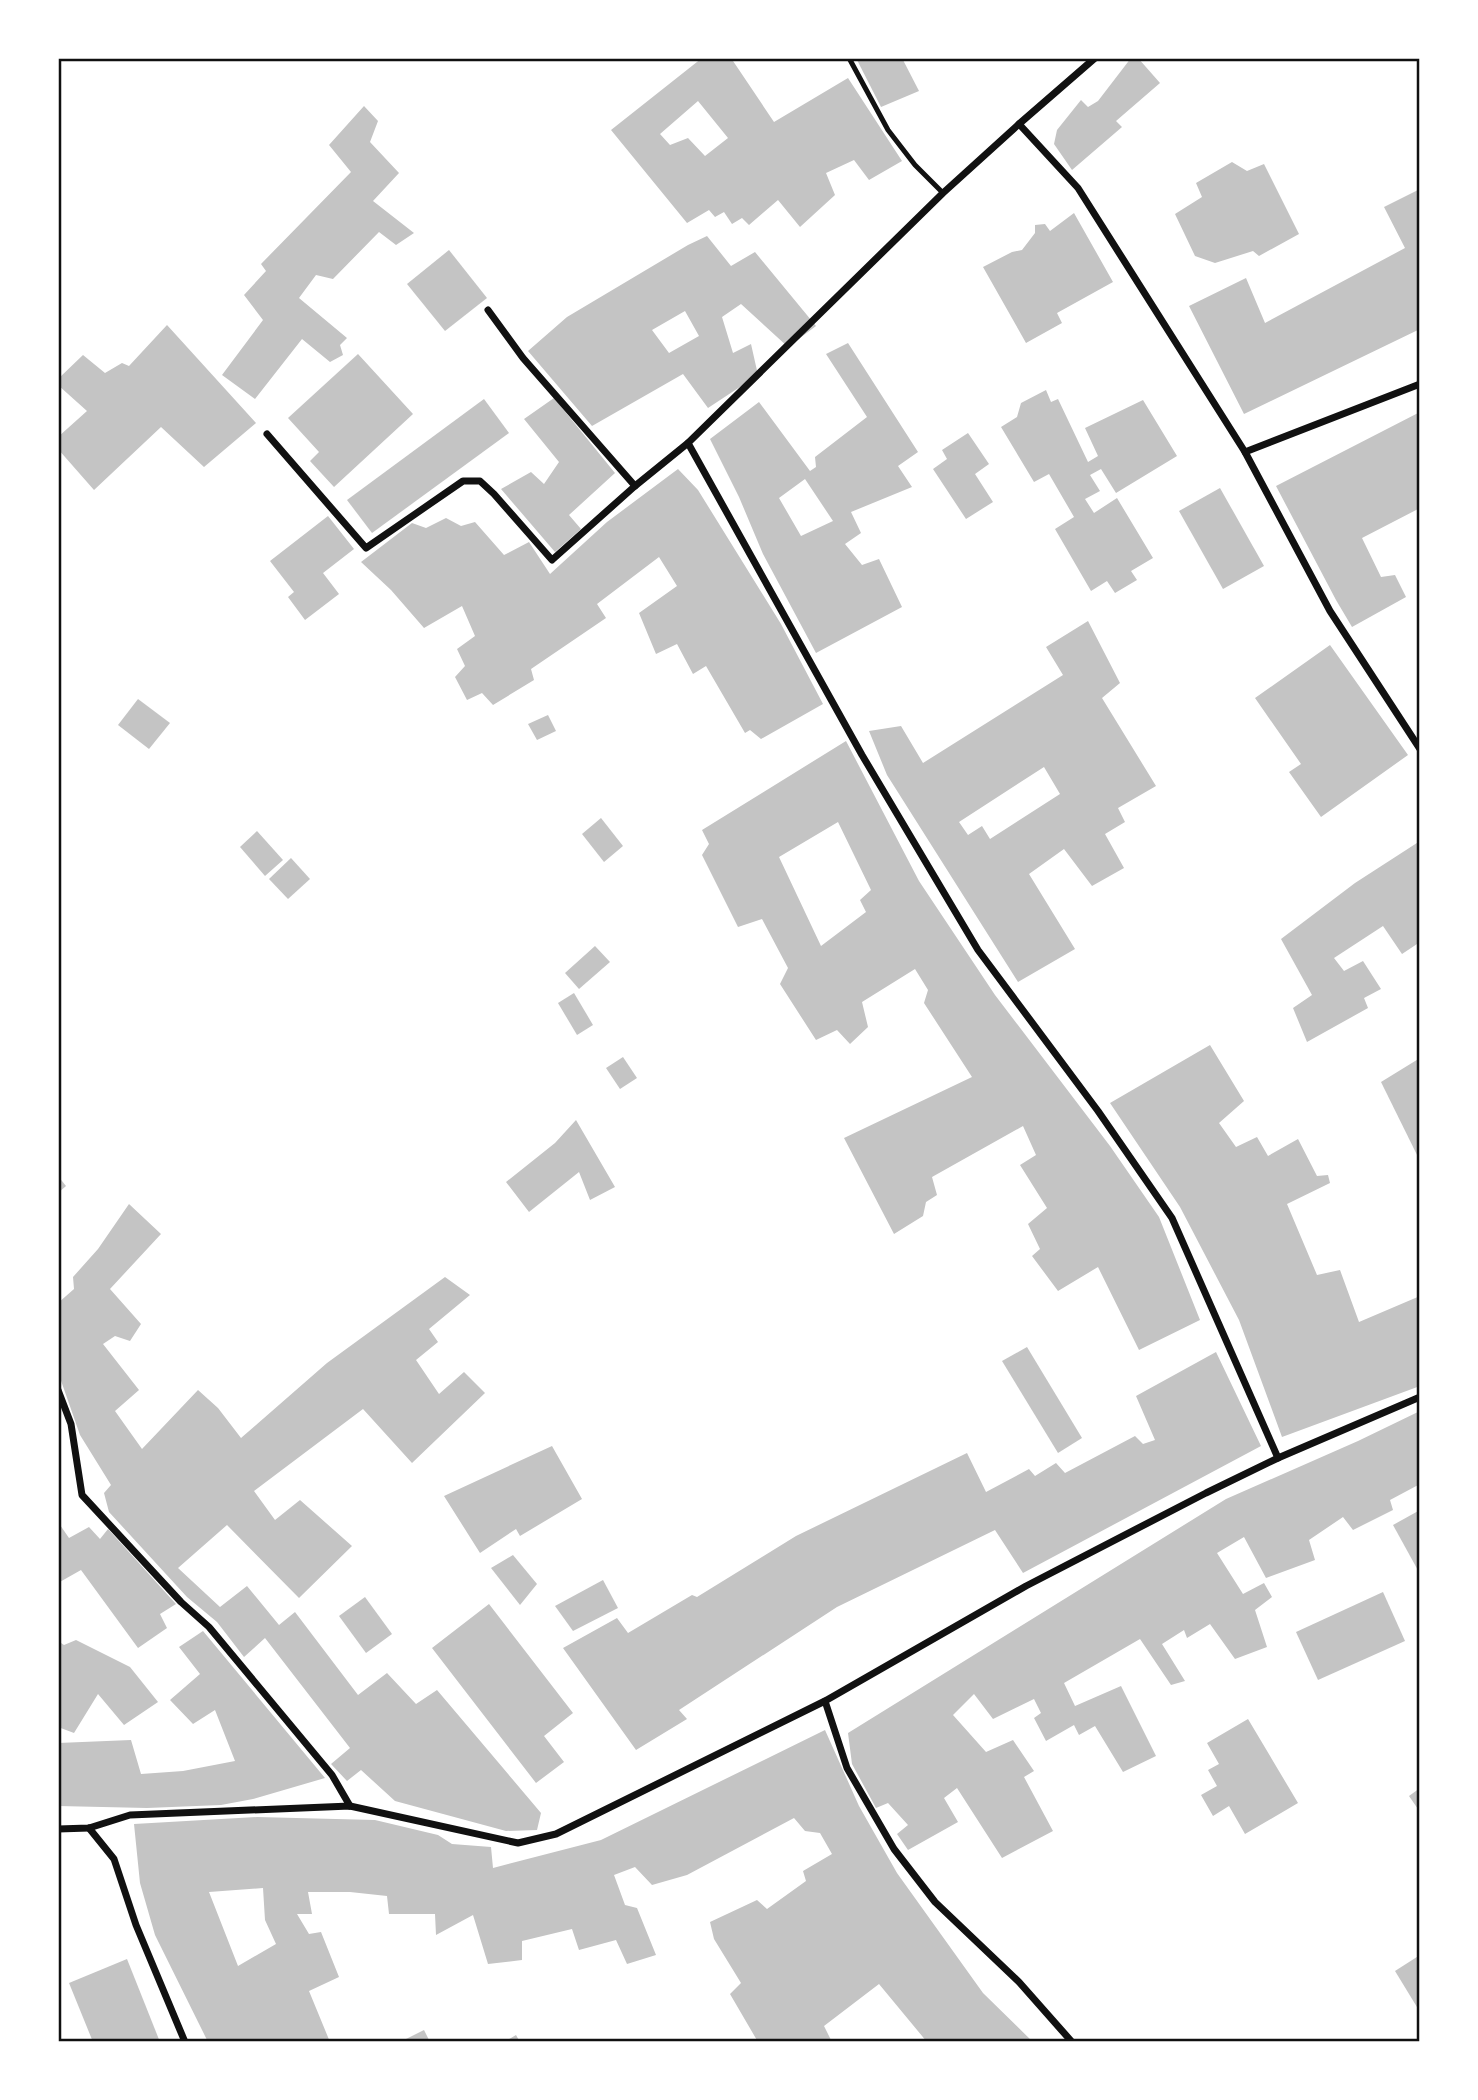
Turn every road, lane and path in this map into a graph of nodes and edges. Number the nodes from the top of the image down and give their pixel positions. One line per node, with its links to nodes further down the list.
1 (849, 58): 4 (lane)
2 (1096, 58): 3 (street)
3 (1019, 124): 4 (street); 9 (street)
4 (943, 193): 8 (street)
5 (488, 310): 10 (street)
6 (1420, 384): 9 (street)
7 (267, 434): 10 (street)
8 (688, 443): 10 (street); 14 (street)
9 (1245, 452): 11 (street)
10 (635, 486)
11 (1420, 749)
12 (58, 1390): 16 (street)
13 (1420, 1397): 14 (street)
14 (1278, 1458): 15 (street)
15 (825, 1701): 16 (street); 20 (street)
16 (351, 1806): 17 (street)
17 (89, 1828): 18 (street); 19 (street)
18 (58, 1829)
19 (185, 2042)
20 (1072, 2042)

